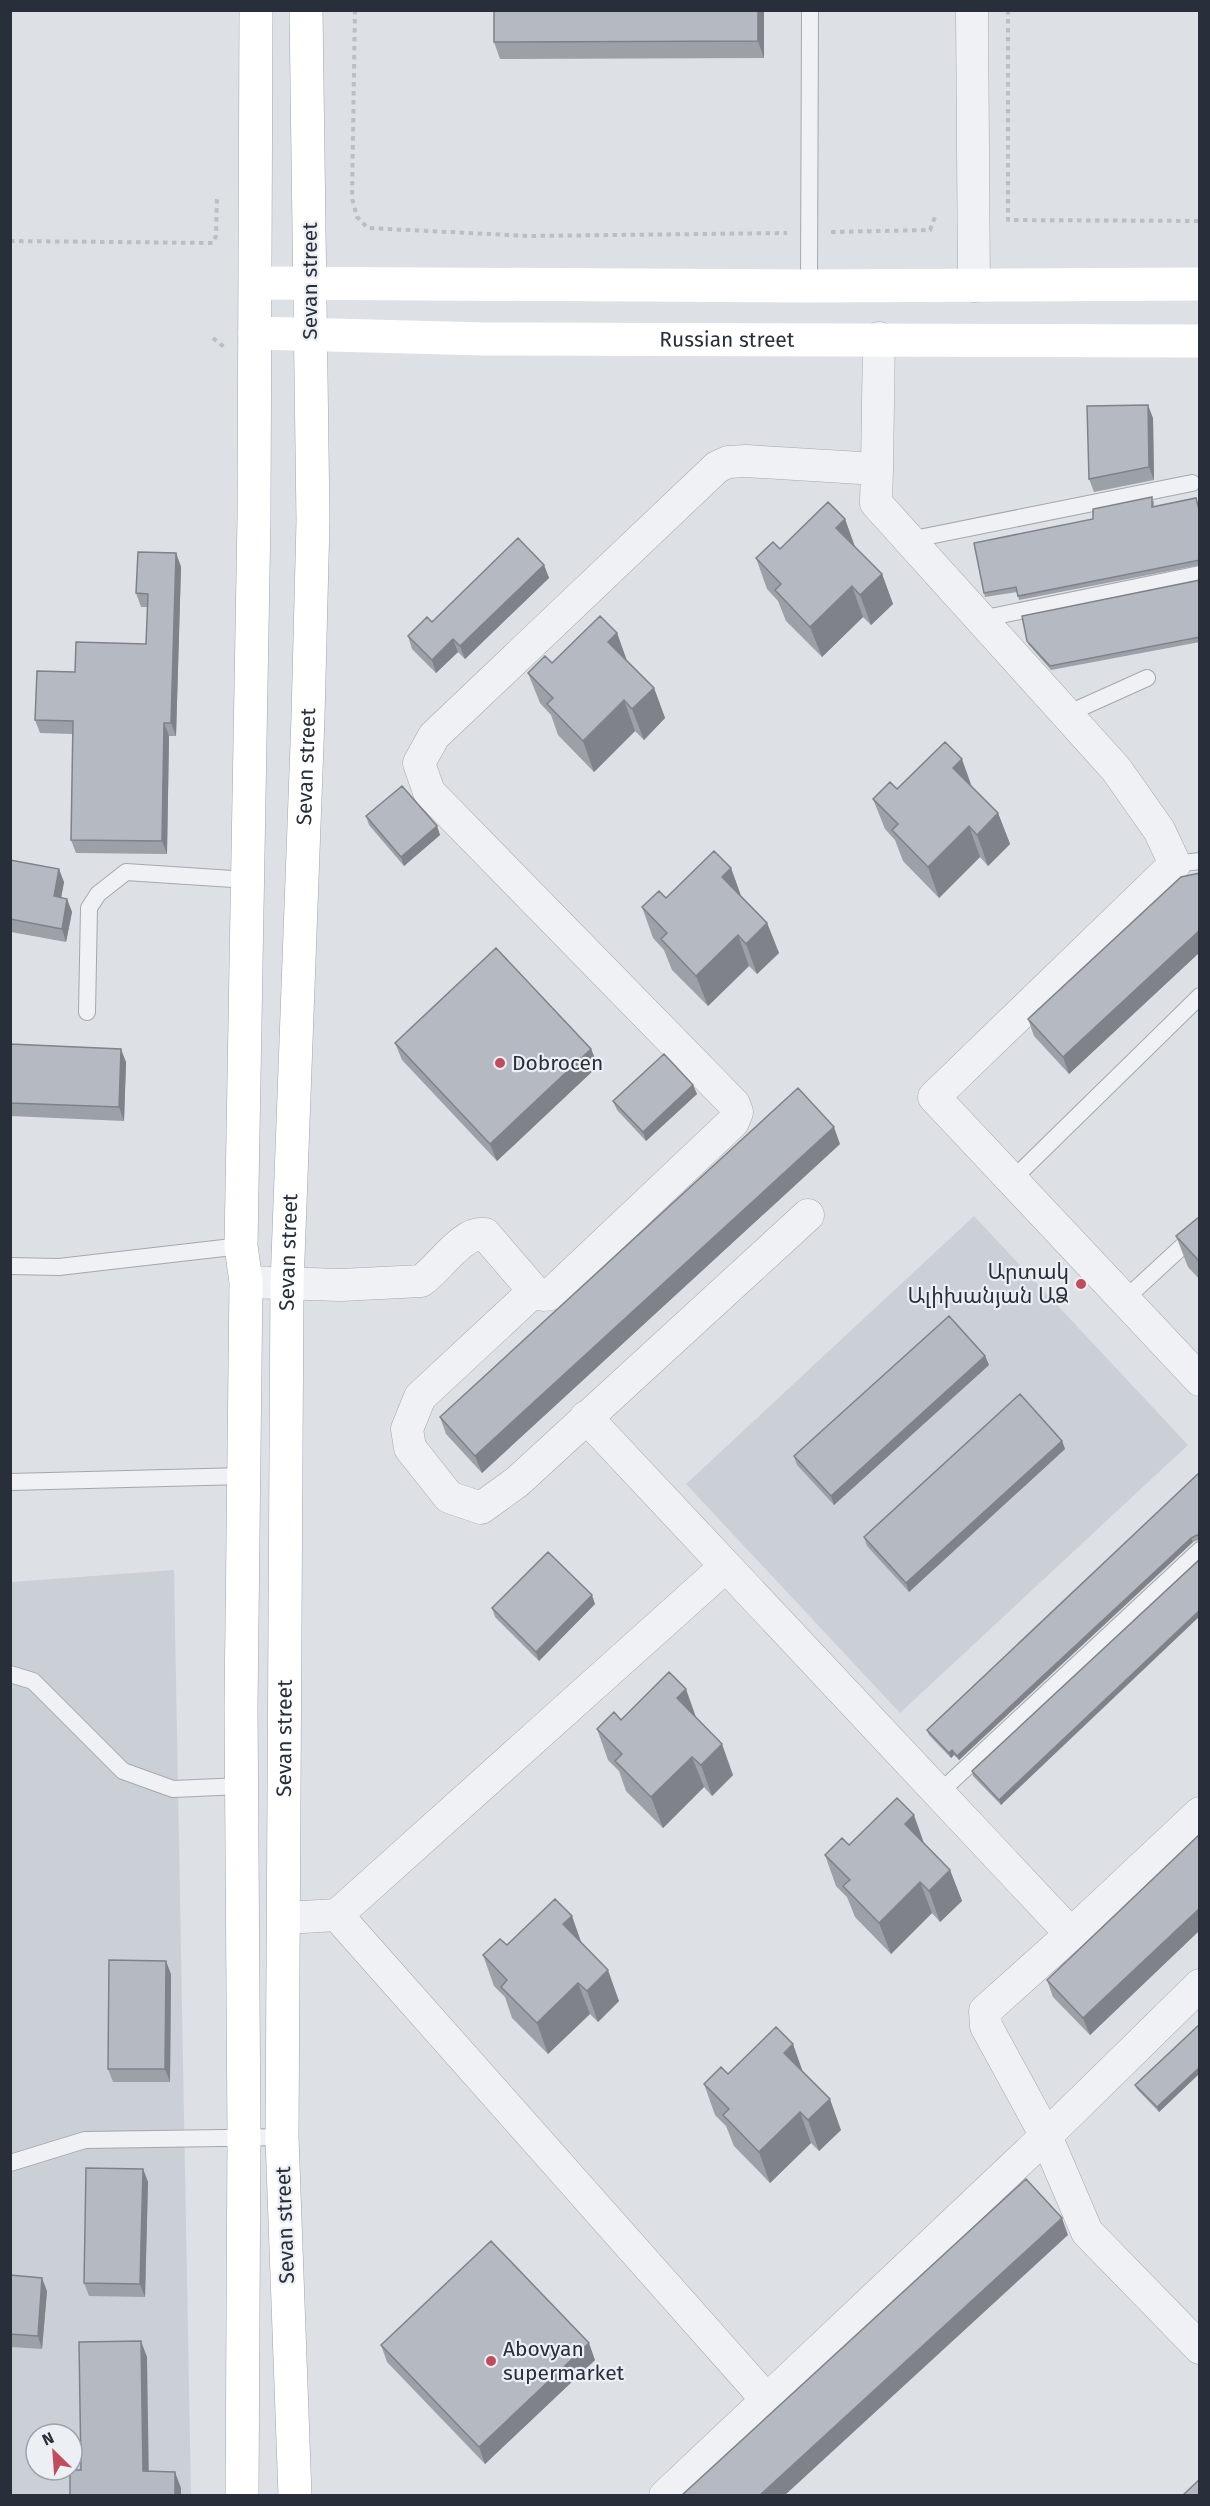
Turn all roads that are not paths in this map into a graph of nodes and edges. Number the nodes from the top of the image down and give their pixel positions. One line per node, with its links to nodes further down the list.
1 (256, 10): 5 (main road, Sevan street)
2 (306, 10): 6 (main road, Sevan street)
3 (810, 10): 8 (lane)
4 (972, 10): 9 (street)
5 (256, 283): 6 (main road); 10 (main road, Sevan street)
6 (311, 283): 8 (main road); 11 (main road, Sevan street)
7 (1200, 284): 9 (main road)
8 (809, 286): 9 (main road)
9 (974, 286)
10 (255, 333): 11 (main road, Russian street); 22 (main road, Sevan street)
11 (310, 335): 12 (main road, Russian street); 31 (main road, Sevan street)
12 (879, 338): 13 (main road, Russian street); 14 (street)
13 (1200, 340)
14 (877, 469): 16 (street); 32 (street)
15 (1192, 483): 16 (lane)
16 (909, 540): 18 (street)
17 (1200, 574): 18 (lane)
18 (981, 620): 20 (street)
19 (1147, 678): 20 (lane)
20 (1066, 714): 21 (street)
21 (1187, 862): 25 (street)
22 (248, 880): 24 (lane); 28 (main road, Sevan street)
23 (1200, 996): 25 (lane)
24 (87, 1012)
25 (1012, 1180): 33 (street)
26 (808, 1215): 35 (street)
27 (1200, 1230): 33 (lane)
28 (241, 1246): 29 (lane); 30 (main road, Sevan street)
29 (10, 1266)
30 (246, 1282): 31 (street); 36 (main road, Sevan street)
31 (287, 1285): 32 (street); 45 (main road, Sevan street)
32 (534, 1291): 35 (street)
33 (1124, 1300): 34 (street)
34 (1200, 1380)
35 (586, 1417): 39 (street)
36 (244, 1476): 37 (lane); 41 (main road, Sevan street)
37 (10, 1482)
38 (1200, 1550): 42 (lane)
39 (726, 1566): 42 (street); 44 (street)
40 (10, 1674): 41 (lane)
41 (242, 1786): 48 (main road, Sevan street)
42 (938, 1794): 46 (street)
43 (1200, 1813): 46 (street)
44 (337, 1915): 45 (street); 53 (street)
45 (285, 1918): 50 (main road, Sevan street)
46 (1071, 1934): 49 (street)
47 (1200, 1985): 49 (street)
48 (244, 2136): 50 (lane); 51 (lane); 54 (main road, Sevan street)
49 (1046, 2136): 52 (street); 53 (street)
50 (282, 2137): 55 (main road, Sevan street)
51 (10, 2163)
52 (1200, 2348)
53 (767, 2400): 56 (street)
54 (242, 2496)
55 (295, 2496)
56 (665, 2496)

